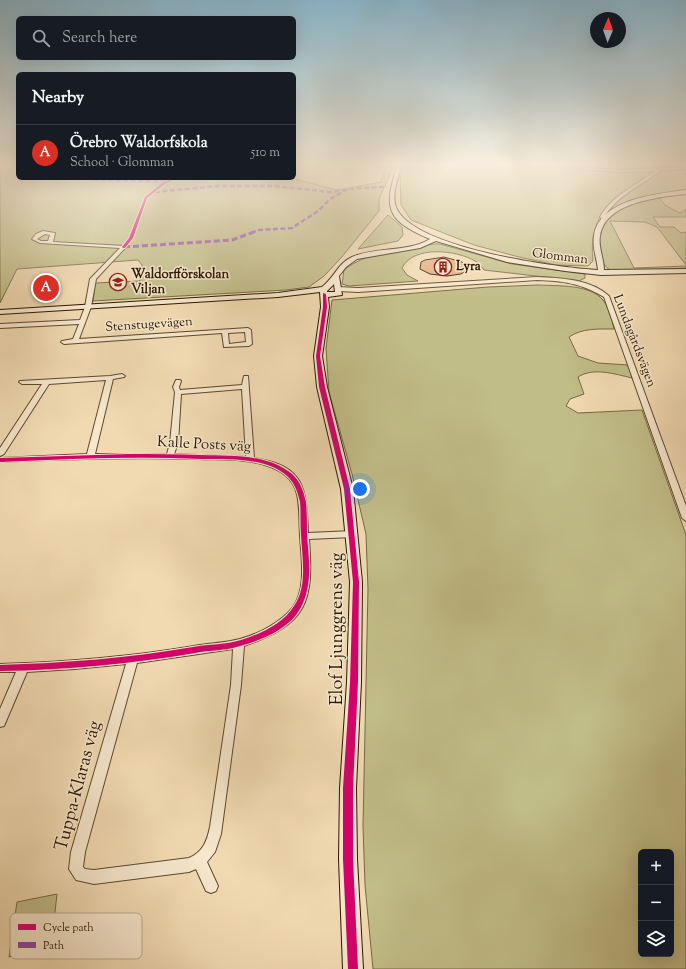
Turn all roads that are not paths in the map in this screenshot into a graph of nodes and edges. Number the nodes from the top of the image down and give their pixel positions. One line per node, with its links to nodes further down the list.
1 (393, 208): 5 (street, Glomman)
2 (608, 208): 4 (street)
3 (620, 208): 4 (street)
4 (604, 219): 8 (street)
5 (435, 239): 8 (street, Glomman); 9 (street)
6 (50, 242): 12 (street, Stenstugevägen)
7 (686, 271): 8 (street, Glomman)
8 (601, 273)
9 (336, 276): 10 (street); 11 (street)
10 (336, 292): 11 (street, Elof Ljunggrens väg); 11 (street); 32 (street, Lundagårdsvägen)
11 (324, 294): 12 (street); 33 (street, Elof Ljunggrens väg)
12 (88, 307): 13 (street); 14 (street, Stenstugevägen)
13 (0, 312)
14 (82, 322): 15 (street); 17 (street, Stenstugevägen)
15 (0, 326)
16 (224, 332): 16 (street, Stenstugevägen); 17 (street, Stenstugevägen)
17 (75, 341): 18 (street, Stenstugevägen)
18 (64, 342)
19 (122, 376): 21 (street)
20 (246, 377): 25 (street)
21 (110, 378): 24 (street); 28 (street)
22 (178, 381): 26 (street)
23 (22, 382): 24 (street)
24 (47, 382): 27 (street)
25 (245, 387): 26 (street); 31 (street)
26 (178, 392): 29 (street)
27 (0, 454)
28 (91, 455): 29 (street, Kalle Posts väg); 30 (street, Kalle Posts väg)
29 (170, 455): 31 (street, Kalle Posts väg)
30 (0, 460)
31 (250, 460): 34 (street, Kalle Posts väg)
32 (686, 518)
33 (353, 534): 34 (street); 42 (street, Elof Ljunggrens väg)
34 (304, 536): 35 (street, Kalle Posts väg)
35 (239, 643): 36 (street, Kalle Posts väg); 40 (street)
36 (133, 659): 38 (street, Kalle Posts väg); 40 (street, Tuppa-Klaras väg)
37 (0, 668): 38 (street, Kalle Posts väg)
38 (23, 668): 39 (street)
39 (0, 722)
40 (200, 862): 41 (street)
41 (211, 886)
42 (353, 969)

